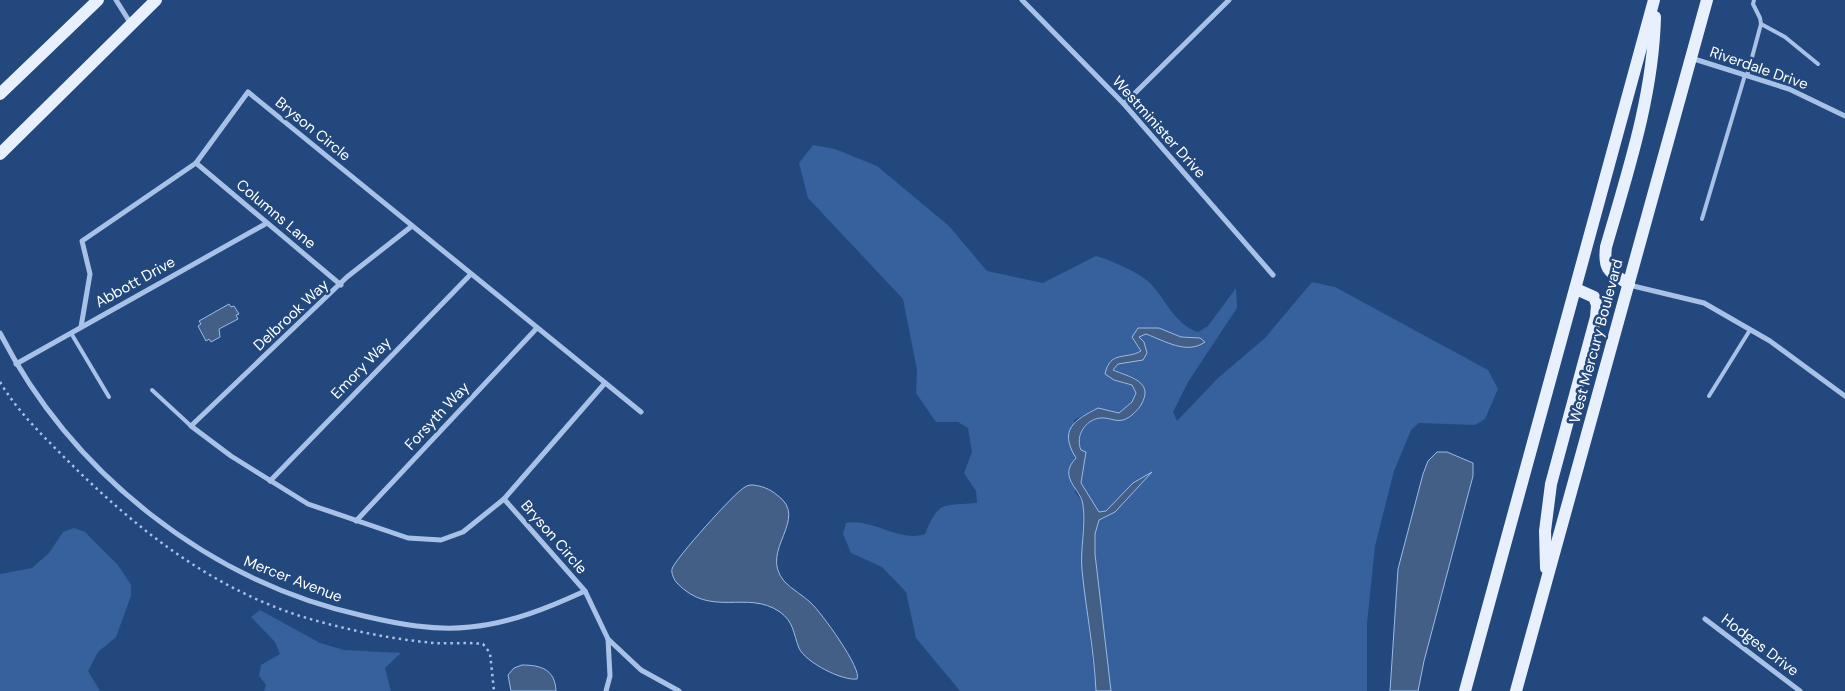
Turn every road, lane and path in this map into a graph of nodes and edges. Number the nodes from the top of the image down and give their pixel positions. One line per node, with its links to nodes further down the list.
1 (98, 0): 14 (main road)
2 (116, 0): 9 (street)
3 (156, 0): 9 (main road)
4 (1022, 0): 15 (street, Westminister Drive)
5 (1229, 0): 15 (street)
6 (1655, 0): 24 (main road); 26 (main road)
7 (1707, 0): 11 (main road, West Mercury Boulevard)
8 (1754, 0): 10 (lane)
9 (131, 24): 17 (main road)
10 (1761, 24): 12 (lane); 13 (lane)
11 (1691, 58): 13 (street, Riverdale Drive); 24 (main road, West Mercury Boulevard)
12 (1818, 64)
13 (1746, 75): 16 (street, Riverdale Drive); 19 (lane)
14 (0, 94)
15 (1124, 104): 23 (street, Westminister Drive)
16 (1845, 116)
17 (0, 154)
18 (196, 163): 20 (street, Columns Lane); 21 (street, Bryson Circle); 27 (street, Bryson Circle)
19 (1702, 219)
20 (267, 223): 25 (street, Columns Lane); 27 (street, Abbott Drive)
21 (412, 226): 22 (street, Bryson Circle); 25 (street, Delbrook Way)
22 (471, 274): 28 (street, Bryson Circle); 40 (street, Emory Way)
23 (1273, 275)
24 (1629, 284): 29 (street); 43 (main road, West Mercury Boulevard)
25 (341, 285): 39 (street, Delbrook Way)
26 (1576, 289): 43 (main road); 51 (main road)
27 (81, 327): 31 (street, Abbott Drive)
28 (537, 328): 33 (street, Bryson Circle); 42 (street, Forsyth Way)
29 (1750, 330): 35 (lane); 36 (street)
30 (0, 332): 32 (street, Mercer Avenue)
31 (71, 333): 32 (street, Abbott Drive); 37 (lane)
32 (16, 364): 44 (street, Mercer Avenue)
33 (605, 383): 38 (street, Bryson Circle); 41 (street, Bryson Circle)
34 (152, 390): 39 (lane)
35 (1709, 396)
36 (1845, 396)
37 (109, 397)
38 (640, 412)
39 (191, 426): 40 (street, Bryson Circle)
40 (270, 481): 42 (street, Bryson Circle)
41 (504, 499): 42 (street, Bryson Circle); 44 (street, Bryson Circle)
42 (356, 520)
43 (1546, 583): 52 (main road, West Mercury Boulevard)
44 (585, 591): 46 (street, Bryson Circle)
45 (1705, 619): 53 (street, Hodges Drive)
46 (608, 639): 49 (street); 50 (street)
47 (478, 644): 48 (path)
48 (494, 691)
49 (606, 691)
50 (679, 691)
51 (1465, 691)
52 (1516, 691)
53 (1800, 691)

